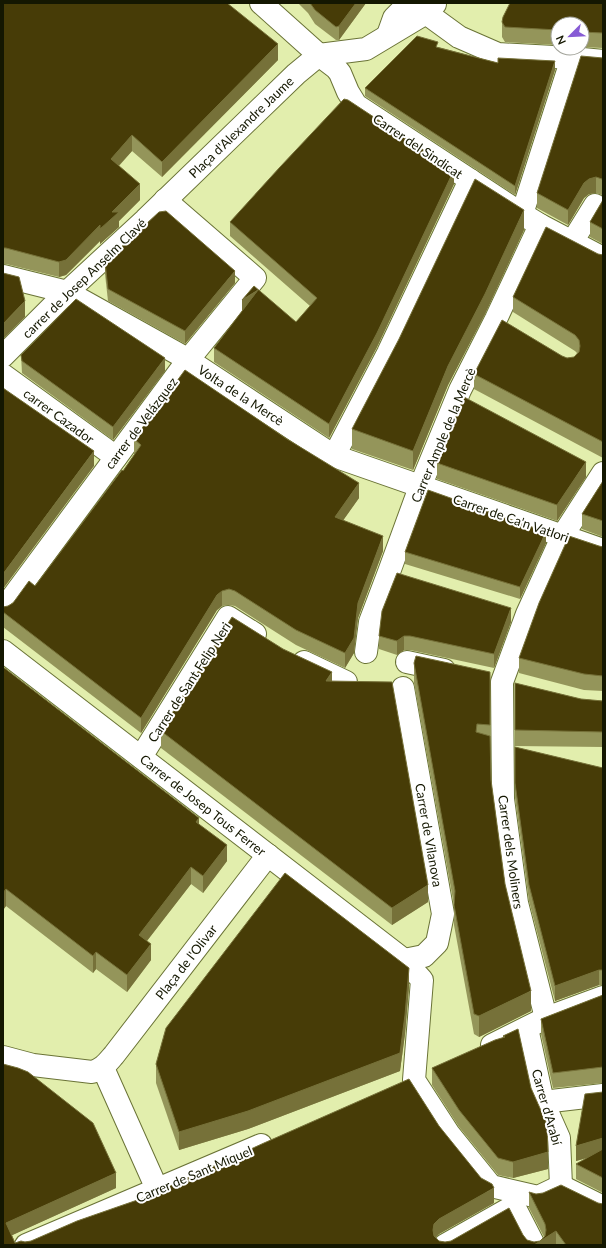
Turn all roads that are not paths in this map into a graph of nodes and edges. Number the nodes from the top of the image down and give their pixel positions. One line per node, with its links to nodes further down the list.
1 (261, 3): 3 (street, Carrer del Sindicat)
2 (423, 6): 3 (street); 4 (street)
3 (319, 55): 6 (street, Carrer del Sindicat); 7 (street, Plaça d'Alexandre Jaume)
4 (572, 58): 5 (street); 9 (street, Carrer Ample de la Mercè)
5 (603, 61)
6 (470, 180): 9 (street, Carrer del Sindicat); 21 (street)
7 (165, 200): 13 (street, carrer de Josep Anselm Clavé); 17 (street, carrer de Velázquez)
8 (595, 205): 10 (street)
9 (531, 219): 10 (street, Carrer del Sindicat); 14 (street, Carrer Ample de la Mercè)
10 (572, 242): 11 (street, Carrer del Sindicat)
11 (603, 258)
12 (3, 276): 13 (street, Volta de la Mercè)
13 (67, 292): 16 (street, carrer de Josep Anselm Clavé); 17 (street, Volta de la Mercè)
14 (496, 319): 15 (street); 19 (street, Carrer Ample de la Mercè)
15 (516, 329)
16 (3, 356)
17 (188, 360): 21 (street, Volta de la Mercè); 22 (street, carrer de Velázquez)
18 (3, 375): 22 (street, carrer Cazador)
19 (458, 395): 20 (street); 24 (street, Carrer Ample de la Mercè)
20 (479, 406)
21 (334, 456): 24 (street, Volta de la Mercè)
22 (116, 457): 30 (street, carrer de Velázquez)
23 (598, 470): 25 (street)
24 (420, 486): 25 (street, Carrer de Ca'n Vatlori); 27 (street, Carrer Ample de la Mercè)
25 (563, 535): 26 (street, Carrer de Ca'n Vatlori); 31 (street)
26 (603, 550)
27 (389, 572): 28 (street); 33 (street, Carrer Ample de la Mercè)
28 (411, 579)
29 (506, 608): 31 (street)
30 (3, 610)
31 (527, 614): 36 (street)
32 (3, 651): 39 (street, Carrer de Josep Tous Ferrer)
33 (366, 652)
34 (407, 662): 36 (street)
35 (346, 682): 39 (street, Carrer de Sant Felip Neri)
36 (502, 682): 37 (street); 43 (street, Carrer dels Moliners)
37 (524, 687)
38 (403, 688): 41 (street, Carrer de Vilanova)
39 (141, 757): 40 (street, Carrer de Josep Tous Ferrer)
40 (268, 855): 41 (street, Carrer de Josep Tous Ferrer); 46 (street, Plaça de l'Olivar)
41 (404, 960): 48 (street, Carrer de Josep Tous Ferrer)
42 (603, 997): 43 (street)
43 (536, 1023): 44 (street); 50 (street, Carrer d'Arabí)
44 (472, 1054)
45 (3, 1057): 46 (street)
46 (103, 1068): 53 (street)
47 (436, 1070): 48 (street)
48 (407, 1083): 52 (street)
49 (603, 1095): 50 (street)
50 (543, 1102): 52 (street, Carrer d'Arabí)
51 (282, 1136): 53 (street, Carrer de Sant Miquel)
52 (561, 1186): 54 (street)
53 (157, 1190): 55 (street, Carrer de Sant Miquel)
54 (603, 1207)
55 (26, 1245)
56 (445, 1245): 57 (street)
57 (534, 1245)

